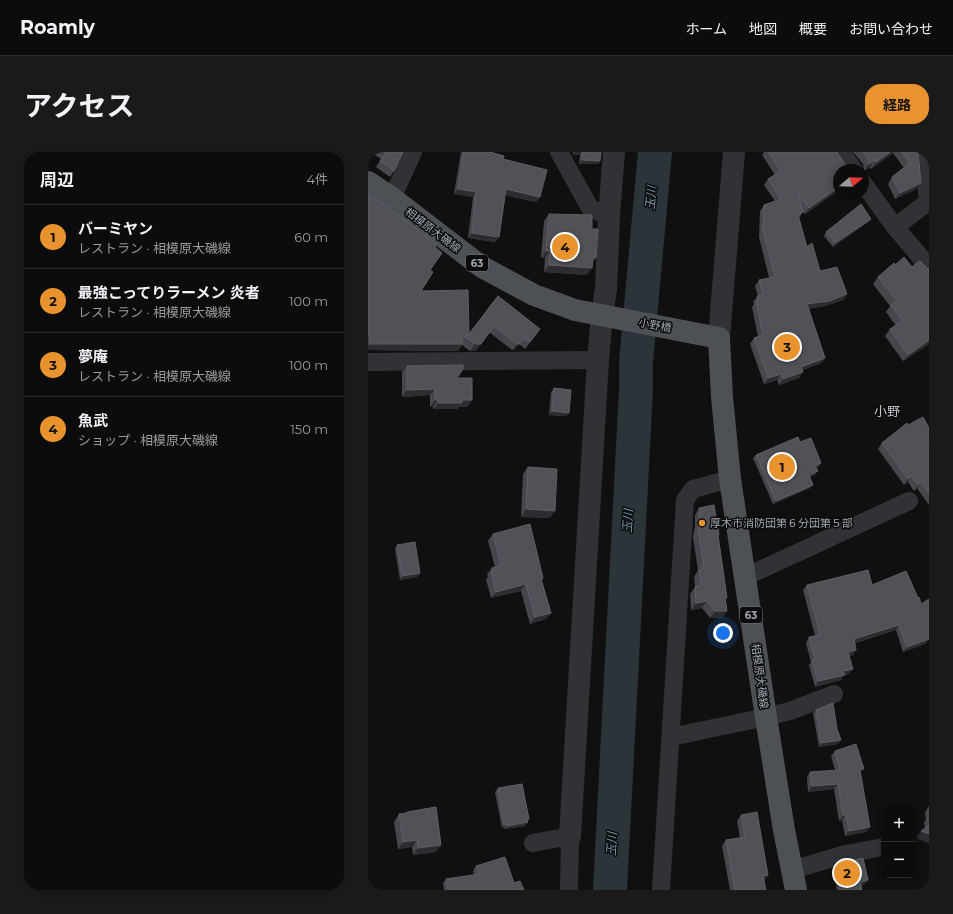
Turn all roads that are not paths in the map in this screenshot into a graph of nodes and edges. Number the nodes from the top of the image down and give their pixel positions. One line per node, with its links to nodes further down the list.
1 (413, 152): 10 (street)
2 (559, 152): 11 (street)
3 (614, 152): 11 (street)
4 (734, 152): 15 (street)
5 (841, 152): 7 (street)
6 (923, 152): 12 (street)
7 (850, 164)
8 (368, 182): 10 (main road, 相模原大磯線 / 63)
9 (869, 191): 12 (street)
10 (392, 198): 14 (main road, 相模原大磯線 / 63)
11 (609, 216): 14 (street)
12 (895, 228): 13 (street)
13 (929, 267)
14 (607, 316): 15 (main road, 小野橋 / 63); 16 (street)
15 (709, 336): 18 (main road, 相模原大磯線 / 63)
16 (598, 360): 17 (street); 24 (street)
17 (368, 362)
18 (730, 480): 20 (main road, 相模原大磯線 / 63); 23 (street)
19 (909, 501): 20 (street)
20 (745, 578): 22 (main road, 相模原大磯線 / 63)
21 (834, 694): 22 (street)
22 (766, 717): 23 (street); 27 (main road, 相模原大磯線 / 63)
23 (671, 737): 29 (street)
24 (570, 836): 25 (street); 28 (street)
25 (533, 843)
26 (881, 847): 27 (street)
27 (794, 880)
28 (569, 890)
29 (661, 890)

